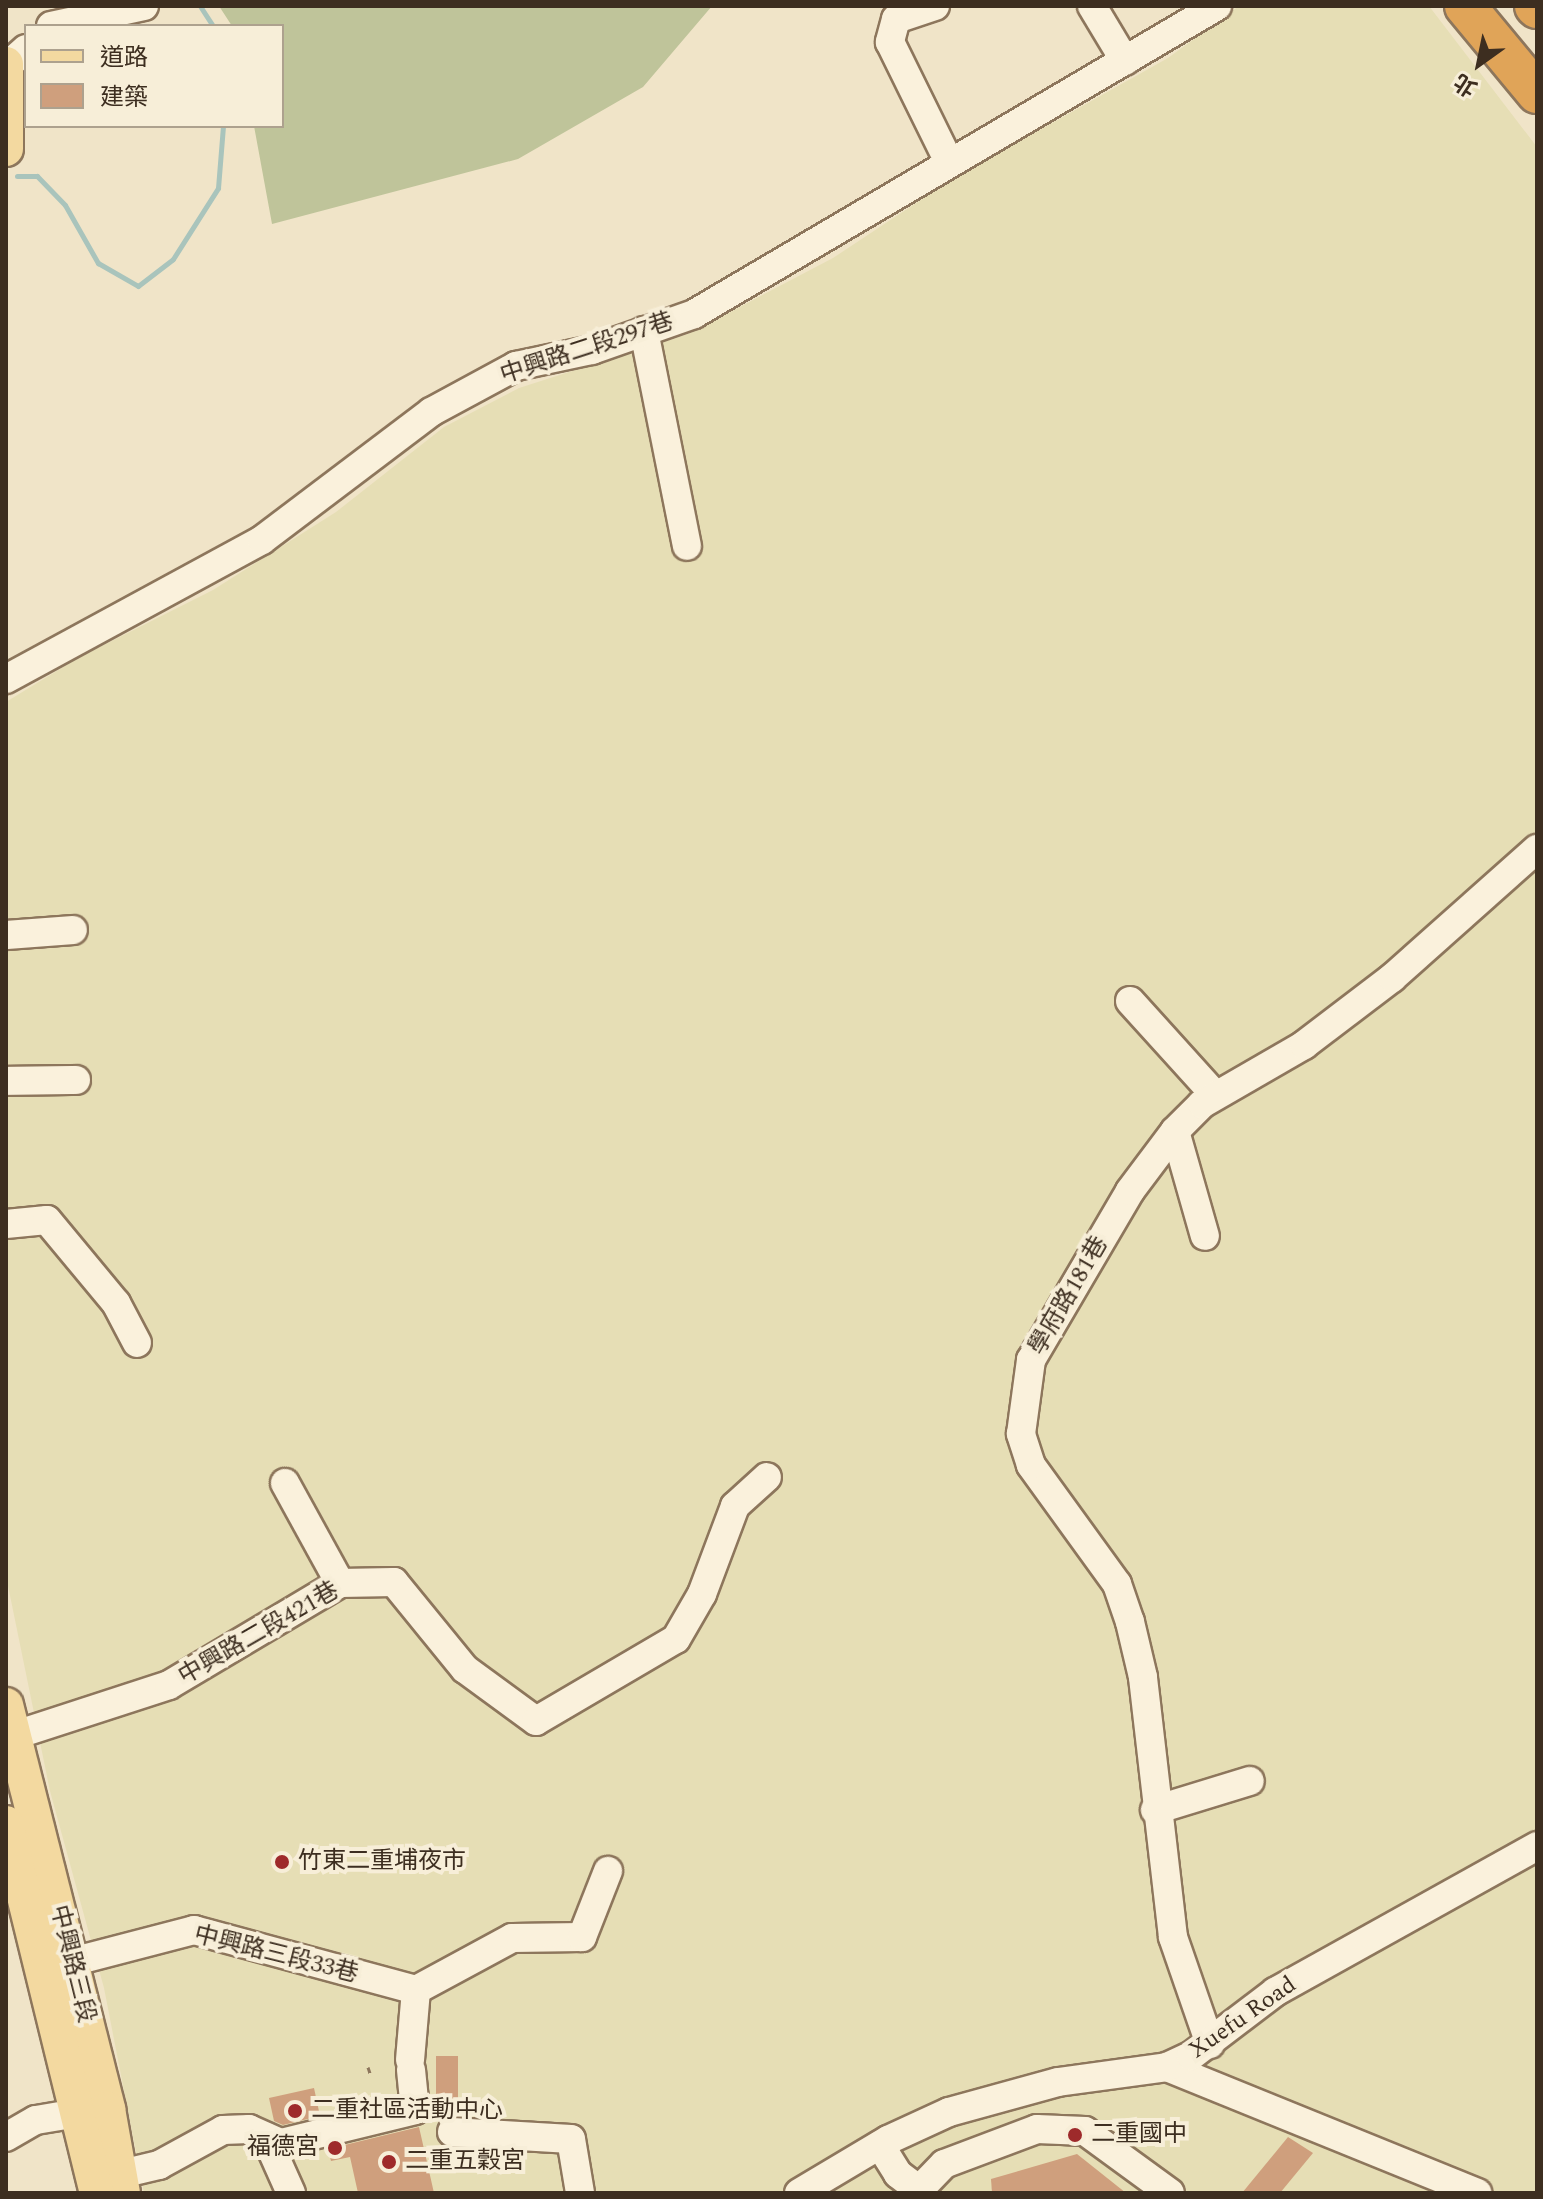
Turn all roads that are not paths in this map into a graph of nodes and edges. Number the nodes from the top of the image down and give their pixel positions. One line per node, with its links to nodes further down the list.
1 (64, 6): 7 (street)
2 (143, 6): 8 (street)
3 (935, 6): 14 (street)
4 (1092, 6): 10 (street)
5 (1217, 6): 10 (street, 中興路二段297巷)
6 (1465, 6): 12 (highway)
7 (52, 24)
8 (60, 24)
9 (24, 51): 11 (street)
10 (1125, 61): 14 (street, 中興路二段297巷)
11 (6, 66): 13 (main road)
12 (1537, 93)
13 (6, 149)
14 (949, 162): 15 (street, 中興路二段297巷)
15 (644, 331): 16 (street); 17 (street, 中興路二段297巷)
16 (687, 546)
17 (6, 679)
18 (1537, 849): 24 (street, 學府路181巷)
19 (73, 930): 20 (street)
20 (6, 935)
21 (1130, 1001): 24 (street)
22 (76, 1080): 23 (street)
23 (6, 1081)
24 (1215, 1095): 25 (street, 學府路181巷)
25 (1175, 1131): 27 (street); 34 (street, 學府路181巷)
26 (6, 1224): 28 (street)
27 (1205, 1236)
28 (137, 1343)
29 (767, 1477): 31 (street, 中興路二段421巷)
30 (285, 1483): 31 (street)
31 (340, 1583): 32 (street, 中興路二段421巷)
32 (8, 1726): 38 (main road, 中興路三段)
33 (1250, 1781): 34 (street)
34 (1155, 1810): 40 (street, 學府路181巷)
35 (6, 1823): 38 (main road)
36 (1537, 1846): 40 (street, Xuefu Road)
37 (608, 1871): 39 (street)
38 (58, 1966): 39 (street, 中興路三段33巷); 42 (main road)
39 (416, 1990): 45 (street)
40 (1210, 2044): 41 (street, Xuefu Road)
41 (1167, 2067): 46 (street, Xuefu Road); 53 (street)
42 (94, 2110): 44 (street); 47 (main road)
43 (452, 2132): 50 (street)
44 (6, 2137)
45 (266, 2137): 47 (street); 49 (street)
46 (880, 2145): 48 (street); 51 (street, Xuefu Road)
47 (109, 2185)
48 (917, 2191): 52 (street)
49 (291, 2193)
50 (580, 2193)
51 (799, 2193)
52 (1170, 2193)
53 (1477, 2193)

